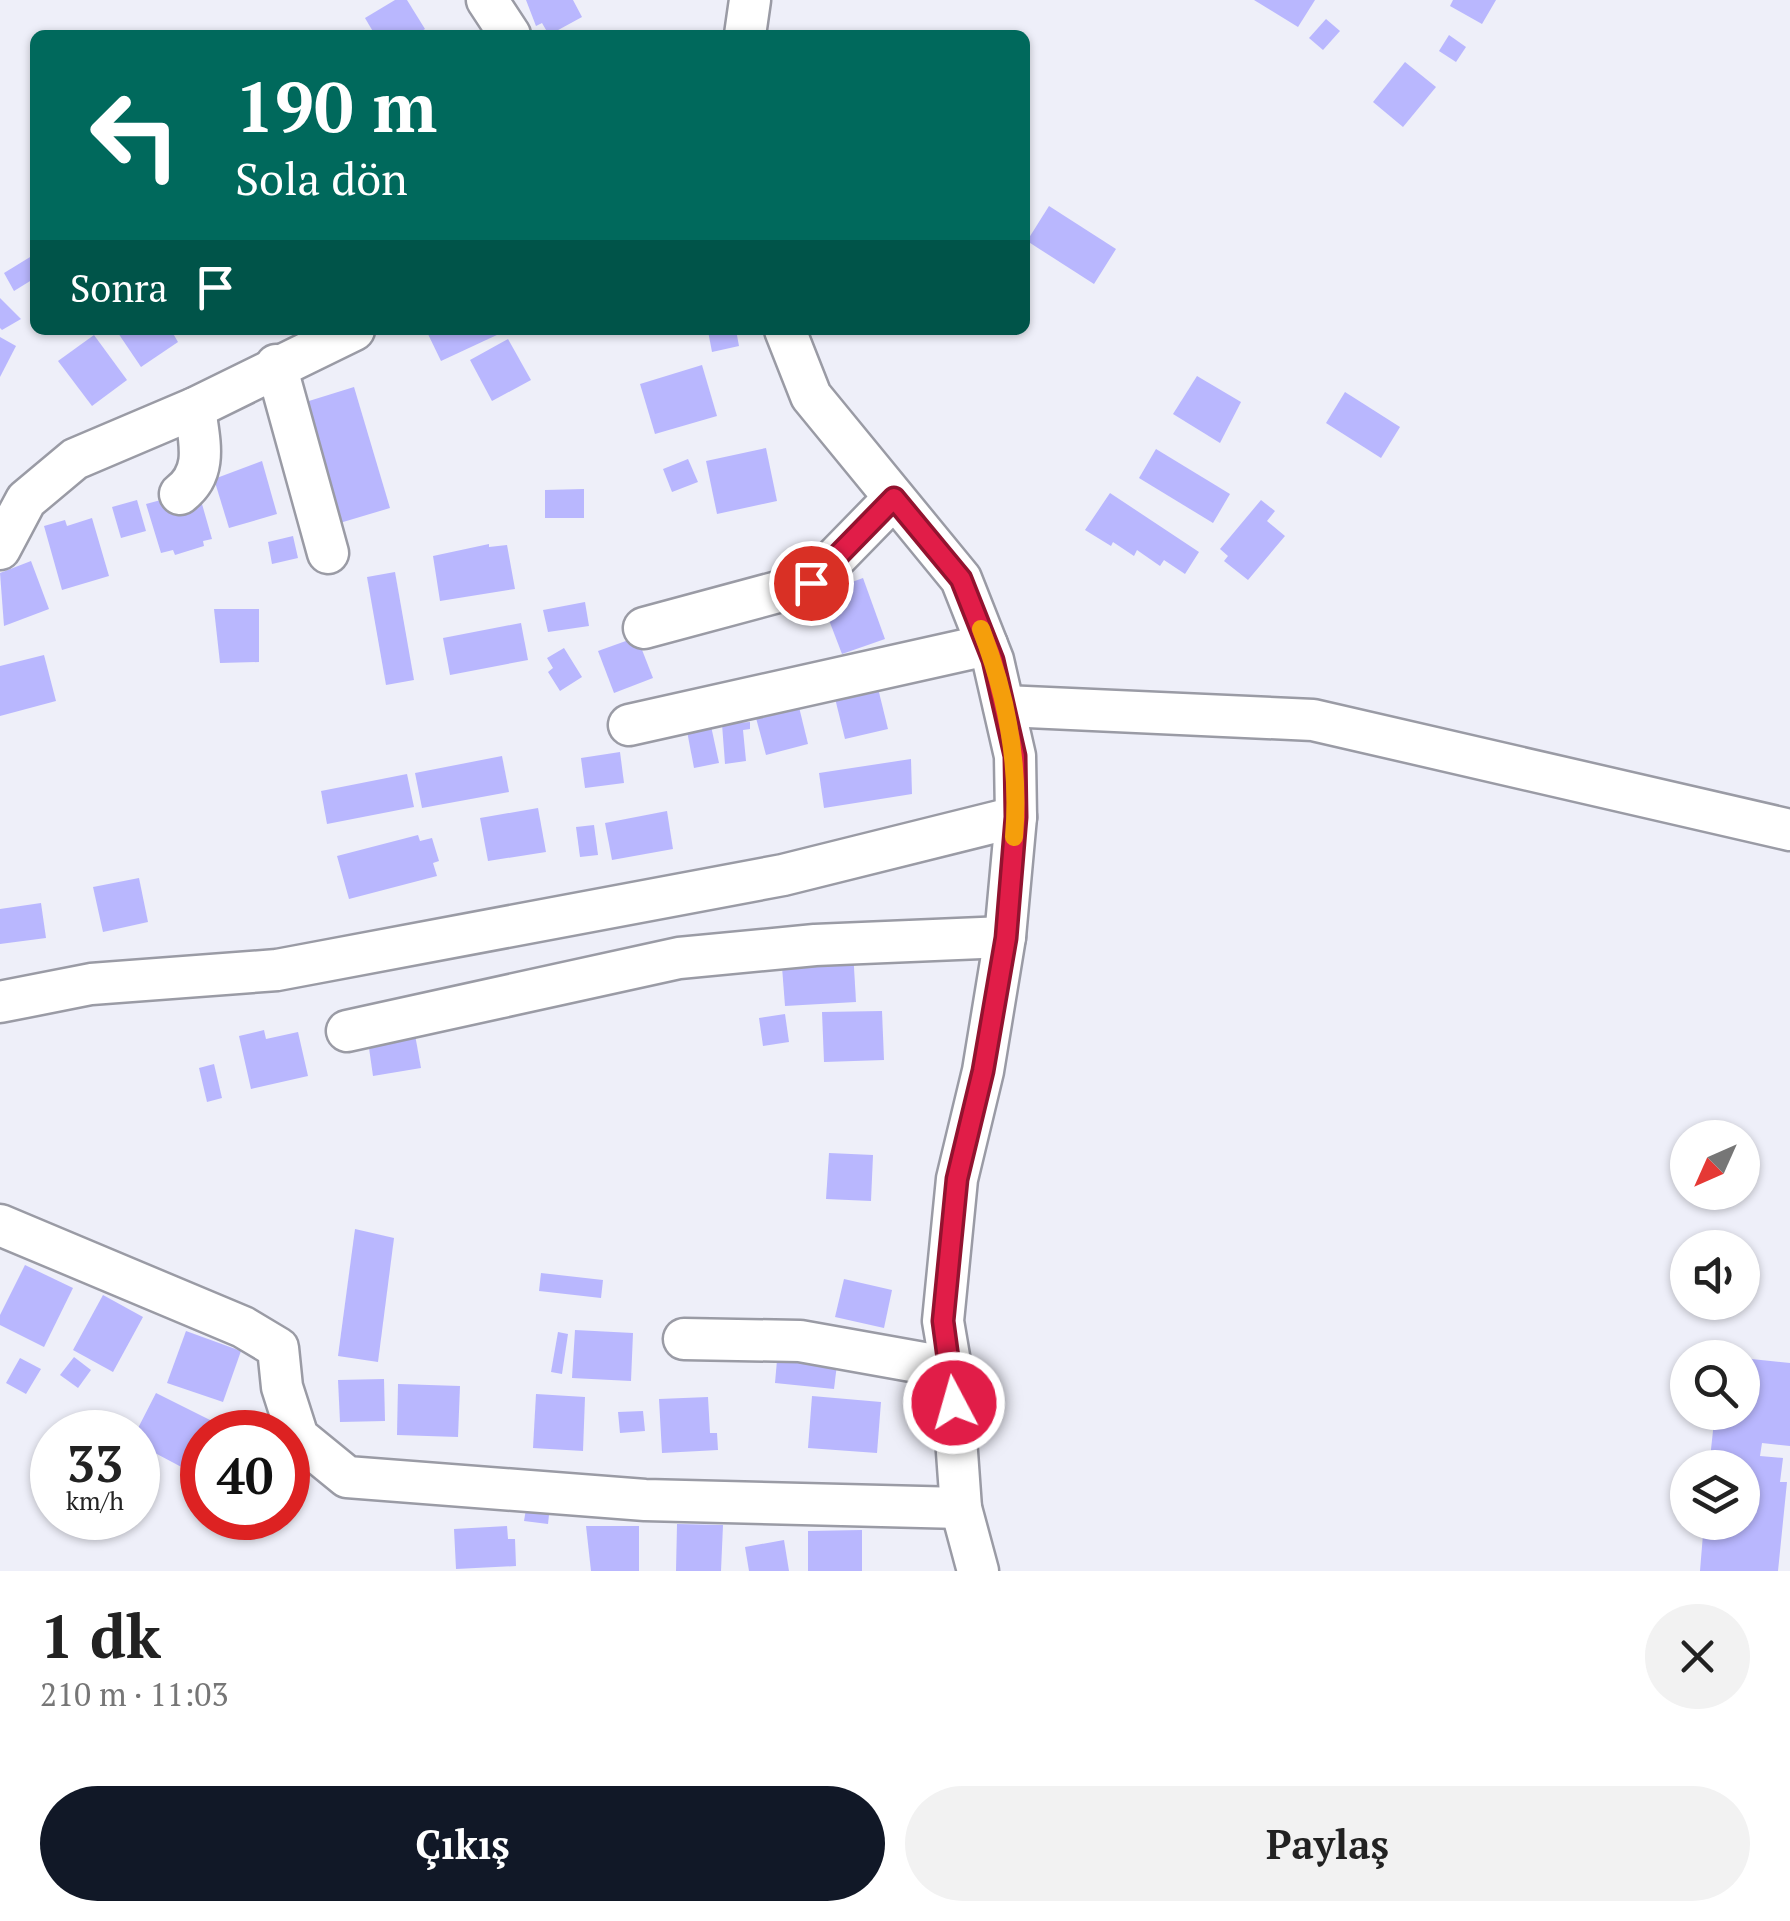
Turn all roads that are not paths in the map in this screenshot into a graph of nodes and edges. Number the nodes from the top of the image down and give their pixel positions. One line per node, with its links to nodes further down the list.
1 (487, 0): 3 (street)
2 (750, 0): 4 (street)
3 (507, 30)
4 (746, 30)
5 (343, 335): 7 (street)
6 (787, 335): 10 (street)
7 (276, 366): 8 (street); 12 (street)
8 (195, 408): 9 (street); 11 (street)
9 (180, 494)
10 (894, 498): 13 (street); 14 (street)
11 (0, 550)
12 (328, 553)
13 (644, 628)
14 (987, 645): 15 (street); 16 (street)
15 (1004, 706): 17 (street); 18 (street)
16 (630, 725)
17 (1016, 817): 19 (street); 20 (street)
18 (1790, 830)
19 (1006, 938): 21 (street); 24 (street)
20 (0, 1002)
21 (348, 1030)
22 (0, 1225): 25 (street)
23 (684, 1339): 24 (street)
24 (952, 1368): 25 (street)
25 (961, 1508): 26 (street)
26 (978, 1571)

